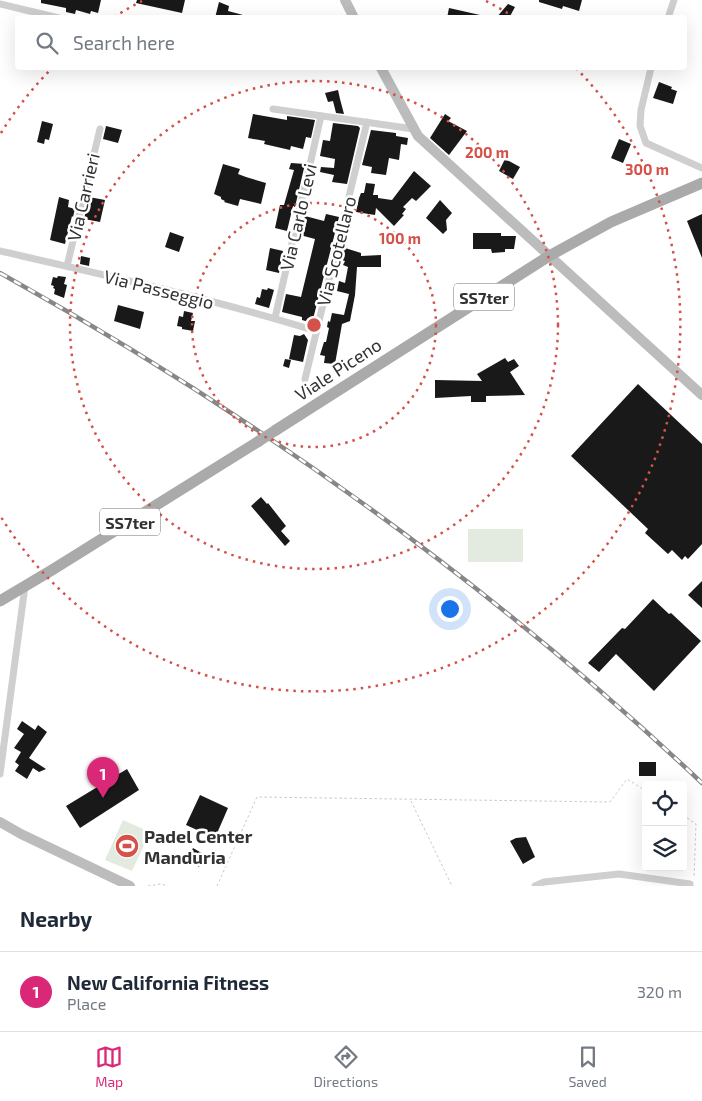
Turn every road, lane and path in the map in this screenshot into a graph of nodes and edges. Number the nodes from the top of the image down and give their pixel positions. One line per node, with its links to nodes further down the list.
1 (345, 0): 5 (street)
2 (674, 0): 6 (street)
3 (0, 4): 4 (street)
4 (46, 15)
5 (352, 15)
6 (669, 15)
7 (382, 70): 13 (street)
8 (651, 70): 14 (street)
9 (272, 109): 10 (street)
10 (321, 116): 11 (street); 19 (street, Via Carlo Levi)
11 (367, 122): 13 (street); 20 (street, Via Scotellaro)
12 (100, 128): 18 (street, Via Carrieri)
13 (414, 129): 17 (street)
14 (702, 168)
15 (702, 183): 17 (main road, Viale Piceno / SS7ter)
16 (0, 251): 18 (street, Via Passeggio)
17 (549, 256): 22 (street); 23 (main road, Viale Piceno / SS7ter, bridge)
18 (67, 266): 19 (street, Via Passeggio)
19 (275, 318): 20 (street, Via Passeggio)
20 (316, 331): 21 (street, Via Scotellaro)
21 (305, 379)
22 (702, 395)
23 (25, 586): 24 (main road, Viale Piceno / SS7ter); 25 (street)
24 (1, 599)
25 (0, 774)
26 (642, 788): 27 (path)
27 (410, 800): 33 (path); 34 (path)
28 (687, 818): 36 (path)
29 (0, 822): 30 (street)
30 (130, 886)
31 (148, 886): 32 (path)
32 (168, 886)
33 (217, 886)
34 (452, 886)
35 (534, 886): 36 (street)
36 (692, 886)

